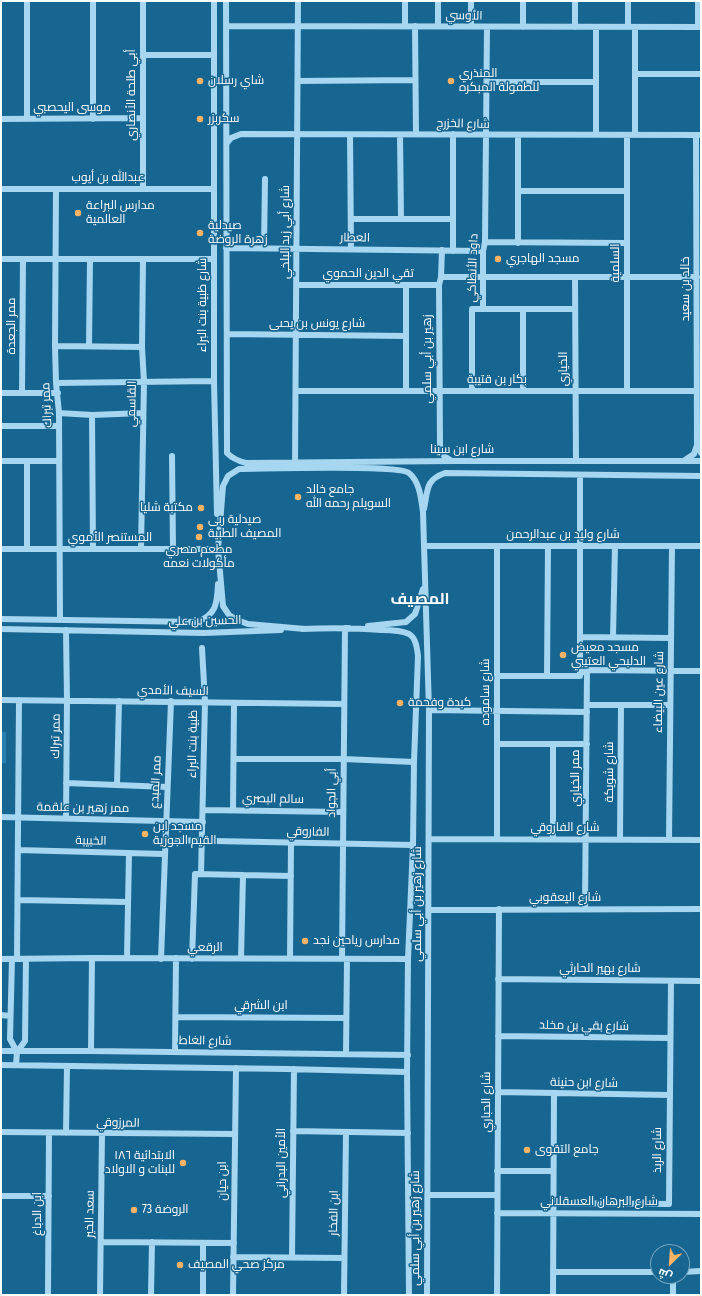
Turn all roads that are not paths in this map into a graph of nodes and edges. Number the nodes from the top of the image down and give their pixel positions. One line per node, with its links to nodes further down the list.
1 (27, 1): 37 (street)
2 (93, 1): 38 (street)
3 (143, 1): 27 (street, أبي طلحة الأنصاري)
4 (214, 1): 28 (street, شارع ظبية بنت البراء)
5 (226, 1): 14 (street, شارع ظبية بنت البراء)
6 (298, 1): 19 (street, شارع أبي زيد البلخي)
7 (405, 1): 15 (street)
8 (438, 1): 17 (street)
9 (471, 1): 18 (street)
10 (523, 1): 21 (street)
11 (575, 1): 22 (street)
12 (628, 1): 24 (street)
13 (698, 1): 26 (street)
14 (226, 26): 19 (street, الأوسي); 39 (street, شارع ظبية بنت البراء)
15 (405, 26): 16 (street, الأوسي); 19 (street, الأوسي)
16 (415, 26): 17 (street, الأوسي); 31 (street)
17 (438, 26): 18 (street, الأوسي)
18 (471, 26): 20 (street, الأوسي)
19 (298, 27): 32 (street, شارع أبي زيد البلخي)
20 (487, 27): 21 (street, الأوسي); 33 (street, داود الأنطاكي)
21 (523, 27): 22 (street, الأوسي)
22 (575, 27): 23 (street, الأوسي)
23 (596, 27): 24 (street, الأوسي); 34 (street)
24 (628, 27): 25 (street, الأوسي)
25 (635, 27): 26 (street, الأوسي); 29 (street)
26 (699, 27)
27 (143, 55): 28 (street); 35 (street, أبي طلحة الأنصاري)
28 (214, 55): 57 (street, شارع ظبية بنت البراء)
29 (635, 74): 30 (street); 49 (street)
30 (701, 74)
31 (415, 80): 32 (street); 43 (street)
32 (298, 81): 41 (street, شارع أبي زيد البلخي)
33 (487, 82): 34 (street); 46 (street, داود الأنطاكي)
34 (595, 82): 48 (street)
35 (143, 118): 38 (street, موسى اليحصبي); 56 (street, أبي طلحة الأنصاري)
36 (1, 119): 37 (street, موسى اليحصبي)
37 (27, 119): 38 (street, موسى اليحصبي)
38 (93, 119)
39 (227, 124): 40 (street); 52 (street, شارع ظبية بنت البراء)
40 (241, 134): 41 (street, شارع الخزرج); 52 (street)
41 (297, 134): 42 (street, شارع الخزرج); 68 (street, شارع أبي زيد البلخي)
42 (350, 134): 45 (street, شارع الخزرج); 60 (street)
43 (416, 134): 44 (street, شارع الخزرج); 45 (street, شارع الخزرج)
44 (453, 134): 46 (street, شارع الخزرج); 62 (street)
45 (400, 135): 61 (street)
46 (485, 135): 47 (street, شارع الخزرج); 63 (street, داود الأنطاكي)
47 (518, 135): 48 (street, شارع الخزرج); 58 (street)
48 (596, 135): 51 (street, شارع الخزرج)
49 (634, 135): 50 (street, شارع الخزرج); 51 (street, شارع الخزرج)
50 (699, 135): 73 (street, خالد بن سعيد)
51 (627, 136): 59 (street, السلمية)
52 (227, 143): 66 (street, شارع ظبية بنت البراء)
53 (264, 179): 67 (street)
54 (1, 189): 55 (street, عبدالله بن أيوب)
55 (56, 189): 56 (street, عبدالله بن أيوب); 76 (street, ممر تبراك)
56 (143, 189): 57 (street, عبدالله بن أيوب)
57 (214, 189): 78 (street, شارع ظبية بنت البراء)
58 (518, 191): 59 (street); 64 (street)
59 (627, 191): 65 (street, السلمية)
60 (351, 219): 61 (street); 69 (street)
61 (401, 219): 62 (street)
62 (453, 219): 71 (street)
63 (485, 242): 64 (street); 72 (street, داود الأنطاكي)
64 (518, 243): 65 (street)
65 (627, 244): 83 (street, السلمية)
66 (226, 248): 67 (street, العطار); 91 (street, شارع ظبية بنت البراء)
67 (264, 248): 68 (street, العطار)
68 (297, 249): 69 (street, العطار); 85 (street, شارع أبي زيد البلخي)
69 (351, 249): 70 (street, العطار)
70 (442, 250): 71 (street, العطار); 80 (street, زهير بن أبي سلمي)
71 (453, 251): 72 (street, العطار)
72 (483, 251): 81 (street, داود الأنطاكي)
73 (699, 251): 84 (street, خالد بن سعيد)
74 (1, 259): 75 (street)
75 (23, 259): 76 (street); 109 (street, ممر الجعدة)
76 (56, 259): 79 (street); 94 (street, ممر تبراك)
77 (143, 259): 78 (street); 79 (street); 96 (street, القاسمي)
78 (214, 259): 97 (street, شارع ظبية بنت البراء)
79 (90, 260): 95 (street)
80 (441, 277): 81 (street); 87 (street, زهير بن أبي سلمي)
81 (482, 277): 82 (street); 88 (street, داود الأنطاكي)
82 (575, 277): 83 (street); 90 (street, الخياري)
83 (627, 277): 84 (street); 106 (street, السلمية)
84 (697, 277): 107 (street, خالد بن سعيد)
85 (298, 284): 86 (street, تقي الدين الحموي); 92 (street, شارع أبي زيد البلخي)
86 (406, 285): 87 (street, تقي الدين الحموي); 93 (street)
87 (439, 285): 102 (street, زهير بن أبي سلمي)
88 (482, 309): 89 (street); 103 (street, داود الأنطاكي)
89 (523, 309): 90 (street); 104 (street)
90 (574, 309): 105 (street, الخياري)
91 (227, 334): 92 (street, شارع يونس بن يحىى); 117 (street, شارع ظبية بنت البراء)
92 (297, 335): 93 (street, شارع يونس بن يحىى); 101 (street, شارع أبي زيد البلخي)
93 (406, 336): 100 (street)
94 (55, 346): 95 (street); 99 (street, ممر تبراك)
95 (90, 346): 96 (street)
96 (142, 347): 98 (street, القاسمي)
97 (214, 381): 98 (street); 146 (street, شارع ظبية بنت البراء)
98 (144, 382): 99 (street); 111 (street, القاسمي)
99 (56, 383): 110 (street, ممر تبراك)
100 (406, 390): 101 (street, بكار بن قتيبة); 102 (street, بكار بن قتيبة)
101 (297, 391): 128 (street, شارع أبي زيد البلخي)
102 (439, 391): 103 (street, بكار بن قتيبة); 123 (street, زهير بن أبي سلمي)
103 (472, 391): 104 (street, بكار بن قتيبة)
104 (523, 391): 105 (street, بكار بن قتيبة)
105 (575, 391): 106 (street, بكار بن قتيبة); 125 (street, الخياري)
106 (627, 391): 107 (street, بكار بن قتيبة)
107 (697, 391): 116 (street, خالد بن سعيد)
108 (1, 393): 109 (street)
109 (22, 393): 110 (street)
110 (58, 393): 112 (street, ممر تبراك)
111 (143, 413): 113 (street); 144 (street, القاسمي)
112 (59, 414): 113 (street); 115 (street, ممر تبراك)
113 (92, 415): 143 (street)
114 (1, 426): 115 (street)
115 (59, 426): 122 (street, ممر تبراك)
116 (698, 443): 118 (street, خالد بن سعيد); 126 (street)
117 (227, 453): 128 (street, شارع ابن سينا)
118 (701, 453)
119 (172, 456): 145 (street)
120 (1, 460): 121 (street)
121 (27, 461): 122 (street); 141 (street)
122 (59, 461): 142 (street, ممر تبراك)
123 (453, 461): 124 (street, شارع ابن سينا); 128 (street, شارع ابن سينا)
124 (548, 461): 125 (street, شارع ابن سينا); 129 (street)
125 (576, 461): 126 (street, شارع ابن سينا)
126 (684, 461): 127 (street, شارع ابن سينا)
127 (701, 461)
128 (296, 464)
129 (549, 475): 130 (street, شارع ابن سينا); 132 (street, شارع ابن سينا)
130 (580, 475): 131 (street, شارع ابن سينا); 136 (street)
131 (701, 476)
132 (423, 512): 133 (street, شارع زهير بن أبي سلمي); 146 (street)
133 (424, 546): 134 (street, شارع وليد بن عبدالرحمن); 147 (street, شارع زهير بن أبي سلمي)
134 (497, 546): 135 (street, شارع وليد بن عبدالرحمن); 163 (street, شارع ساموده)
135 (548, 546): 136 (street, شارع وليد بن عبدالرحمن); 164 (street)
136 (581, 546): 137 (street, شارع وليد بن عبدالرحمن); 156 (street)
137 (615, 546): 138 (street, شارع وليد بن عبدالرحمن); 157 (street)
138 (672, 546): 139 (street, شارع وليد بن عبدالرحمن); 158 (street, شارع عين البيضاء)
139 (701, 546)
140 (1, 549): 141 (street, المستنصر الأموي)
141 (27, 549): 142 (street, المستنصر الأموي)
142 (60, 549): 143 (street, المستنصر الأموي); 150 (street, ممر تبراك)
143 (93, 549): 144 (street, المستنصر الأموي)
144 (141, 549): 145 (street, المستنصر الأموي)
145 (173, 549): 146 (street, المستنصر الأموي)
146 (218, 549): 148 (street, شارع ظبية بنت البراء); 153 (street)
147 (425, 585): 152 (street); 177 (street, شارع زهير بن أبي سلمي)
148 (215, 608): 150 (street, الحسين بن علي)
149 (1, 619): 150 (street, الحسين بن علي)
150 (60, 619)
151 (1, 628): 154 (street, الحسين بن علي)
152 (345, 628): 153 (street, الحسين بن علي); 155 (street, الحسين بن علي); 173 (street, أبي الجواد)
153 (305, 629): 154 (street, الحسين بن علي)
154 (66, 630): 168 (street, ممر تبراك)
155 (408, 634): 185 (street, شارع زهير بن أبي سلمي)
156 (580, 637): 157 (street); 165 (street)
157 (614, 637): 158 (street)
158 (671, 638): 161 (street, شارع عين البيضاء)
159 (202, 648): 171 (street, ظبية بنت البراء)
160 (587, 670): 161 (street); 165 (street); 174 (street, ممر الخياري)
161 (670, 671): 162 (street); 176 (street, شارع عين البيضاء)
162 (701, 671)
163 (497, 676): 164 (street); 178 (street, شارع ساموده)
164 (547, 676): 165 (street)
165 (580, 676)
166 (1, 700): 167 (street, السيف الأمدي)
167 (19, 700): 168 (street, السيف الأمدي); 193 (street)
168 (67, 700): 169 (street, السيف الأمدي); 186 (street, ممر تبراك)
169 (119, 700): 170 (street, السيف الأمدي); 187 (street)
170 (170, 702): 171 (street, السيف الأمدي); 188 (street, ممر المبدع)
171 (205, 702): 172 (street, السيف الأمدي); 189 (street, ظبية بنت البراء)
172 (234, 703): 173 (street, السيف الأمدي); 183 (street)
173 (344, 704): 184 (street, أبي الجواد)
174 (587, 705): 175 (street); 179 (street, ممر الخياري)
175 (621, 705): 176 (street); 201 (street, شارع شويكة)
176 (670, 705): 203 (street, شارع عين البيضاء)
177 (429, 710): 178 (street); 197 (street, شارع زهير بن أبي سلمي)
178 (497, 711): 179 (street); 180 (street, شارع ساموده)
179 (587, 712): 182 (street, ممر الخياري)
180 (497, 744): 181 (street); 198 (street, شارع ساموده)
181 (553, 744): 182 (street); 199 (street)
182 (587, 744): 200 (street, ممر الخياري)
183 (234, 759): 184 (street); 190 (street)
184 (343, 759): 185 (street); 191 (street, أبي الجواد)
185 (414, 762): 208 (street, شارع زهير بن أبي سلمي)
186 (66, 782): 187 (street); 194 (street, ممر تبراك)
187 (117, 785): 188 (street)
188 (167, 787): 195 (street, ممر المبدع)
189 (203, 810): 190 (street, سالم البصري); 196 (street, ظبية بنت البراء)
190 (233, 810): 191 (street, سالم البصري)
191 (342, 812): 207 (street, أبي الجواد)
192 (1, 817): 193 (street, ممر زهير بن علقمة)
193 (18, 817): 194 (street, ممر زهير بن علقمة); 209 (street)
194 (66, 818): 195 (street, ممر زهير بن علقمة)
195 (166, 821): 196 (street, ممر زهير بن علقمة); 202 (street, ممر المبدع)
196 (203, 822): 205 (street, ظبية بنت البراء)
197 (429, 839): 198 (street, شارع الفاروقي); 220 (street, شارع زهير بن أبي سلمي)
198 (496, 839): 199 (street, شارع الفاروقي)
199 (553, 839): 200 (street, شارع الفاروقي)
200 (586, 839): 201 (street, شارع الفاروقي); 218 (street, ممر الخياري)
201 (620, 839): 203 (street, شارع الفاروقي)
202 (164, 840): 205 (street, الفاروقي); 211 (street, ممر المبدع)
203 (669, 840): 204 (street, شارع الفاروقي)
204 (701, 840)
205 (202, 842): 206 (street, الفاروقي); 212 (street, ظبية بنت البراء)
206 (291, 842): 207 (street, الفاروقي); 214 (street)
207 (343, 843): 208 (street, الفاروقي); 231 (street, أبي الجواد)
208 (413, 845): 232 (street, شارع زهير بن أبي سلمي)
209 (18, 850): 210 (street, الخبيبة); 215 (street)
210 (130, 853): 211 (street, الخبيبة); 216 (street)
211 (164, 854): 229 (street, ممر المبدع)
212 (198, 874): 213 (street); 230 (street)
213 (243, 875): 214 (street); 224 (street)
214 (291, 876): 225 (street)
215 (18, 900): 216 (street); 227 (street)
216 (128, 902): 222 (street)
217 (499, 909): 218 (street, شارع اليعقوبي); 220 (street, شارع اليعقوبي); 233 (street, شارع الحباري)
218 (585, 909): 219 (street, شارع اليعقوبي)
219 (701, 909)
220 (429, 910): 267 (street, شارع زهير بن أبي سلمي)
221 (92, 958): 222 (street, الرقعي); 228 (street, الرقعي); 243 (street)
222 (127, 958): 229 (street, الرقعي)
223 (176, 958): 229 (street, الرقعي); 230 (street, الرقعي); 238 (street)
224 (241, 958): 225 (street, الرقعي); 230 (street, الرقعي)
225 (290, 958): 231 (street, الرقعي)
226 (1, 959): 227 (street, الرقعي)
227 (14, 959): 228 (street, الرقعي); 237 (street)
228 (26, 959): 244 (street)
229 (161, 959)
230 (192, 959)
231 (345, 959): 232 (street, الرقعي); 239 (street, أبي الجواد)
232 (408, 959): 247 (street, شارع زهير بن أبي سلمي)
233 (498, 979): 234 (street, شارع بهير الحارثي); 240 (street, شارع الحباري)
234 (670, 981): 235 (street, شارع بهير الحارثي); 241 (street, شارع الربذ)
235 (701, 981)
236 (1, 1015): 237 (street)
237 (10, 1016): 244 (street)
238 (176, 1017): 239 (street, ابن الشرقي); 245 (street)
239 (346, 1018): 246 (street, أبي الجواد)
240 (498, 1036): 241 (street, شارع بقي بن مخلد); 254 (street, شارع الحباري)
241 (670, 1038): 256 (street, شارع الربذ)
242 (1, 1051): 244 (street, شارع الغاط)
243 (91, 1051): 244 (street, شارع الغاط); 245 (street, شارع الغاط)
244 (17, 1052): 249 (street)
245 (175, 1052): 246 (street, شارع الغاط)
246 (346, 1054): 247 (street, شارع الغاط)
247 (408, 1055): 253 (street, شارع زهير بن أبي سلمي)
248 (1, 1065): 249 (street)
249 (16, 1065): 250 (street)
250 (66, 1066): 251 (street); 261 (street)
251 (236, 1068): 252 (street); 264 (street, ابن حيان)
252 (294, 1069): 253 (street); 257 (street, الأمين البدراني)
253 (407, 1072): 262 (street, شارع زهير بن أبي سلمي)
254 (498, 1092): 255 (street, شارع ابن حنينة); 265 (street, شارع الحباري)
255 (554, 1093): 256 (street, شارع ابن حنينة); 266 (street)
256 (670, 1095): 271 (street, شارع الربذ)
257 (293, 1131): 259 (street); 280 (street, الأمين البدراني)
258 (1, 1132): 260 (street, المرزوقي)
259 (346, 1132): 262 (street); 281 (street, ابن الفخار)
260 (49, 1133): 261 (street, المرزوقي); 270 (street, ابن الدباغ)
261 (66, 1133): 263 (street, المرزوقي)
262 (408, 1133): 293 (street, شارع زهير بن أبي سلمي)
263 (102, 1134): 264 (street, المرزوقي); 275 (street, سعد الخير)
264 (234, 1134): 278 (street, ابن حيان)
265 (497, 1171): 266 (street); 268 (street, شارع الحباري)
266 (553, 1171): 271 (street)
267 (428, 1195): 268 (street); 294 (street, شارع زهير بن أبي سلمي)
268 (497, 1195): 272 (street, شارع الحباري)
269 (1, 1196): 270 (street)
270 (49, 1196): 287 (street, ابن الدباغ)
271 (553, 1203): 273 (street)
272 (497, 1213): 273 (street, شارع البرهان العسقلاني); 295 (street, شارع الحباري)
273 (553, 1213): 274 (street, شارع البرهان العسقلاني); 283 (street)
274 (701, 1214)
275 (101, 1242): 276 (street); 288 (street, سعد الخير)
276 (152, 1242): 277 (street); 289 (street)
277 (203, 1243): 278 (street); 290 (street)
278 (234, 1243): 279 (street, ابن حيان)
279 (233, 1256): 280 (street); 291 (street, ابن حيان)
280 (292, 1257): 281 (street)
281 (344, 1258): 292 (street, ابن الفخار)
282 (701, 1271): 285 (street)
283 (553, 1272): 284 (street); 296 (street)
284 (650, 1272)
285 (690, 1272)
286 (674, 1284): 297 (street)
287 (48, 1295)
288 (100, 1295)
289 (151, 1295)
290 (202, 1295)
291 (233, 1295)
292 (344, 1295)
293 (409, 1295)
294 (427, 1295)
295 (496, 1295)
296 (553, 1295)
297 (673, 1295)

